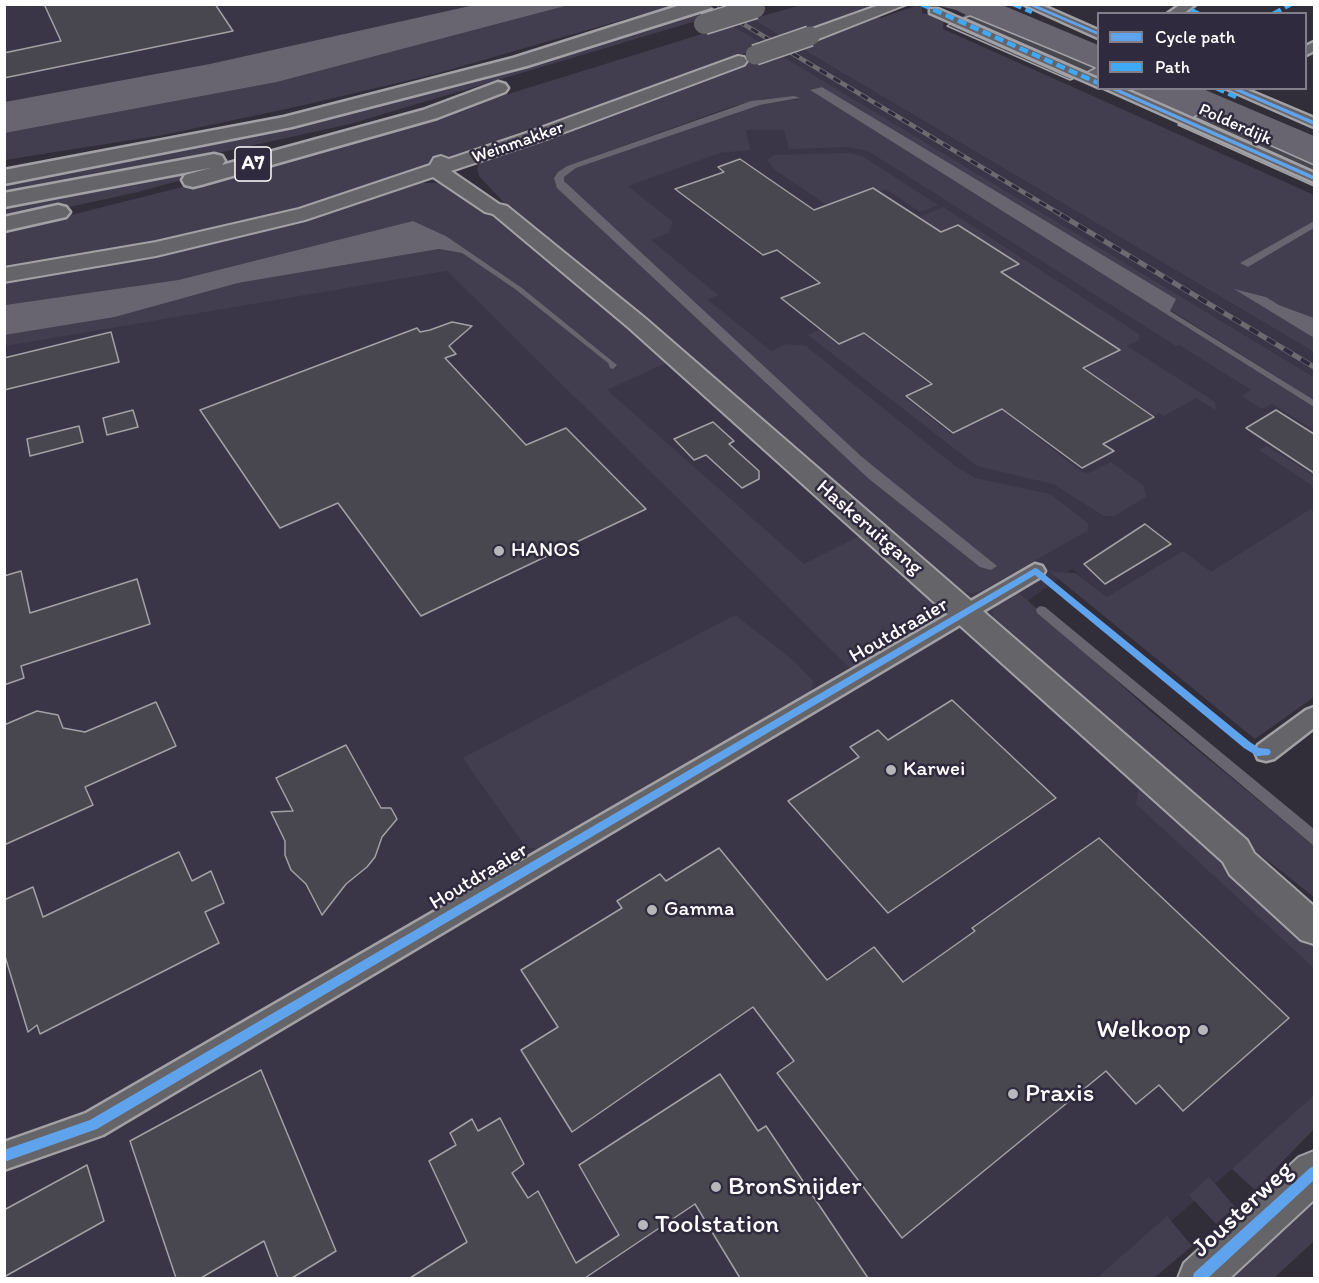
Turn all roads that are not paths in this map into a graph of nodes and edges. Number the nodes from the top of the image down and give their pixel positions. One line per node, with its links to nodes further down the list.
1 (705, 4): 13 (highway, A7)
2 (899, 4): 16 (main road, Weinmakker, bridge)
3 (1028, 4): 8 (street)
4 (1191, 4): 7 (street)
5 (761, 6): 10 (highway, A7, bridge)
6 (934, 11): 9 (street)
7 (1177, 12)
8 (1097, 34)
9 (1097, 83)
10 (498, 88): 19 (highway, A7); 20 (highway, A7)
11 (1115, 90): 18 (street, Polderdijk)
12 (1235, 90): 14 (street)
13 (285, 123): 15 (highway, A7); 17 (highway, A7)
14 (1314, 123)
15 (4, 165)
16 (446, 166): 21 (main road, Weinmakker); 23 (main road, Haskeruitgang)
17 (4, 177)
18 (1314, 178)
19 (4, 200)
20 (4, 224)
21 (4, 274)
22 (1035, 571): 23 (street, Houtdraaier)
23 (965, 613): 26 (main road, Haskeruitgang); 29 (street, Houtdraaier)
24 (1314, 716): 25 (street)
25 (1266, 752)
26 (1235, 851): 27 (main road, Haskeruitgang); 28 (main road, Haskeruitgang)
27 (1314, 906)
28 (1314, 928)
29 (4, 1156)
30 (1314, 1172): 31 (main road, Jousterweg)
31 (1199, 1278)

